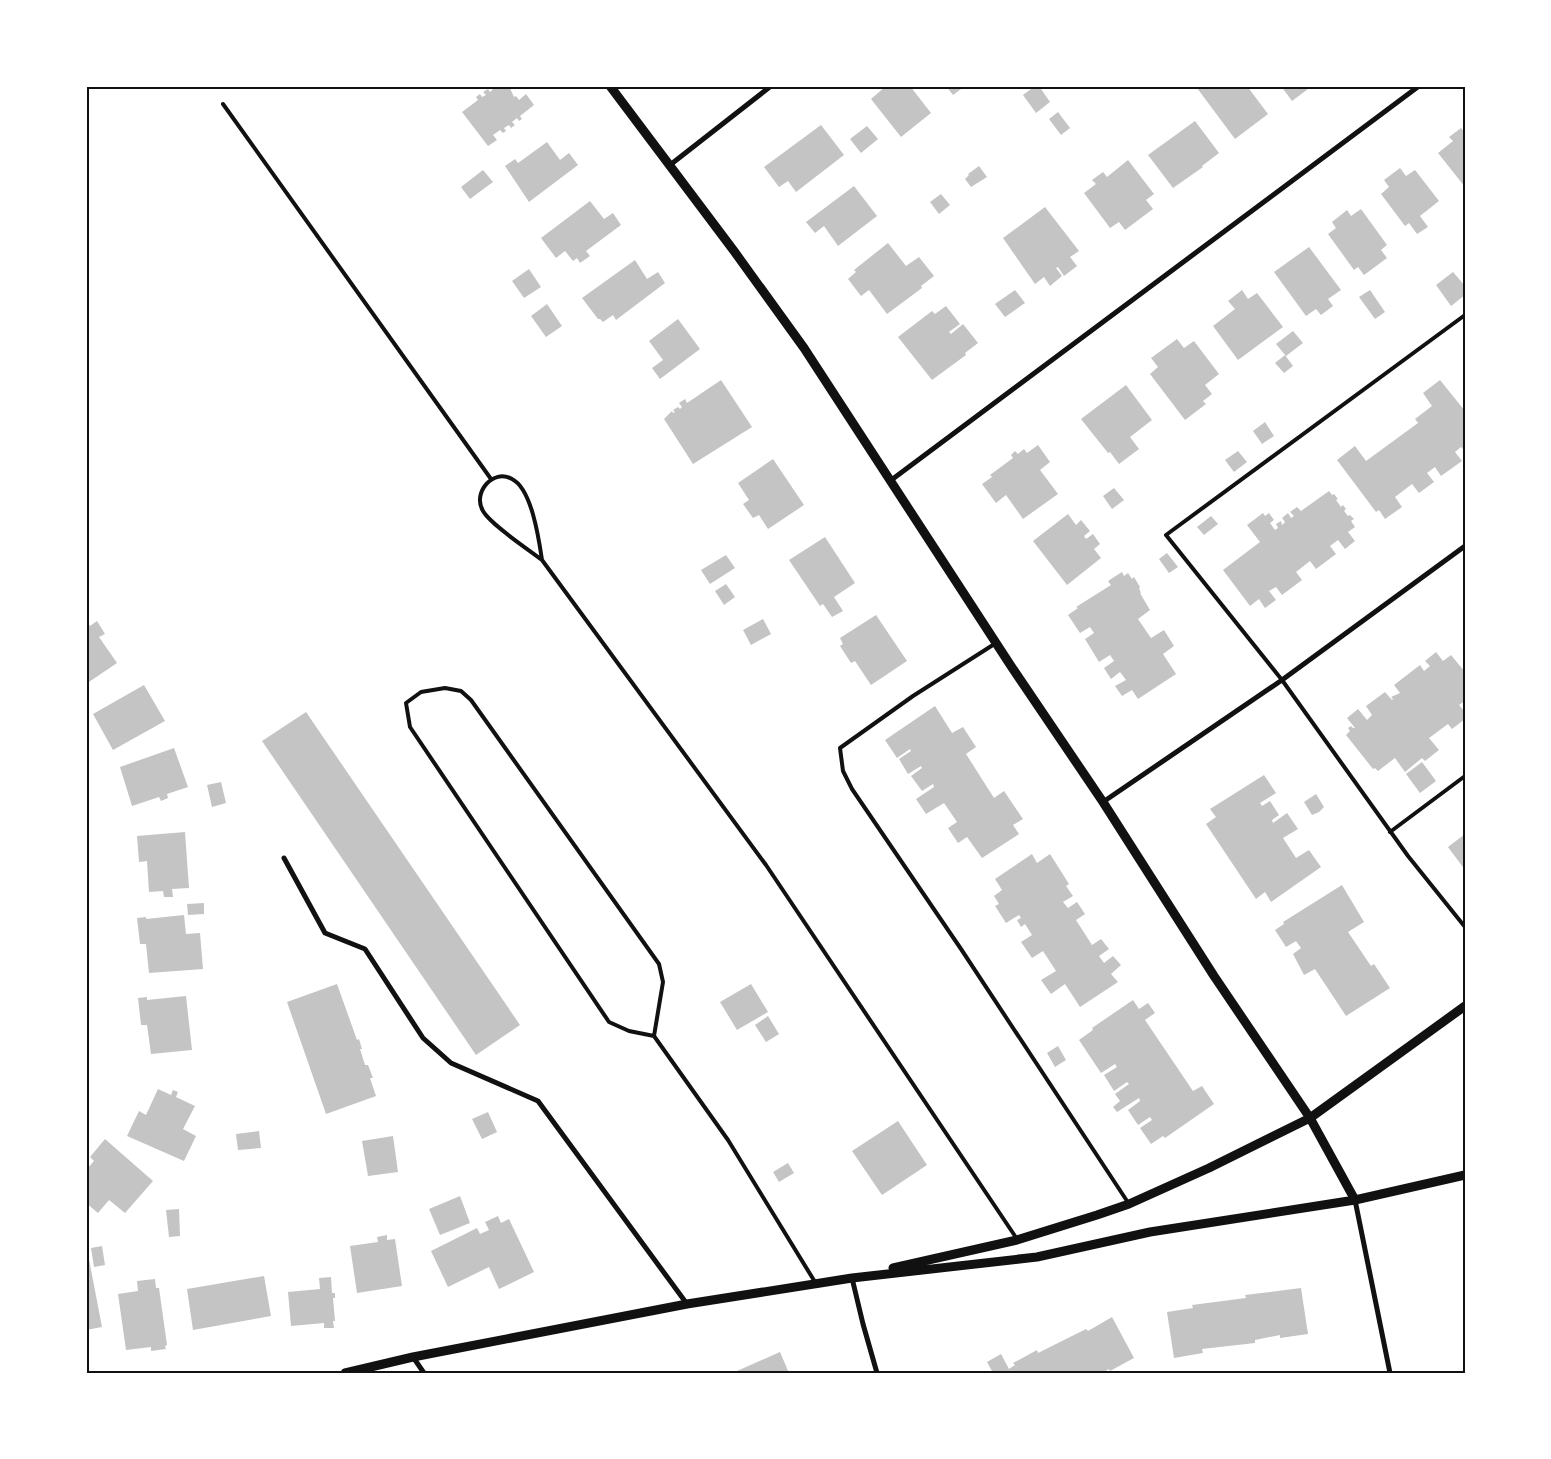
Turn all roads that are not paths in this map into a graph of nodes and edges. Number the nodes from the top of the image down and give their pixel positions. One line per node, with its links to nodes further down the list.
1 (610, 86): 5 (street)
2 (771, 86): 5 (street)
3 (1419, 86): 8 (street)
4 (223, 104): 7 (lane)
5 (670, 165): 8 (street)
6 (1465, 315): 12 (lane)
7 (491, 479): 10 (lane); 10 (lane)
8 (890, 481): 11 (street)
9 (1465, 546): 12 (street)
10 (542, 560): 24 (lane)
11 (996, 643): 14 (street); 23 (lane)
12 (1282, 680): 14 (street); 15 (lane)
13 (1465, 776): 15 (lane)
14 (1103, 802): 20 (street)
15 (1390, 832): 17 (lane)
16 (284, 858): 27 (street)
17 (1465, 927)
18 (1465, 1006): 20 (street)
19 (654, 1036): 19 (lane); 26 (lane)
20 (1310, 1118): 22 (street); 23 (street)
21 (1465, 1175): 22 (street)
22 (1355, 1200): 25 (street); 33 (street)
23 (1129, 1204): 24 (street)
24 (1017, 1240): 25 (street)
25 (852, 1278): 26 (street); 32 (street)
26 (816, 1284): 27 (street)
27 (687, 1304): 28 (street)
28 (413, 1357): 29 (street); 31 (street)
29 (373, 1369): 30 (street)
30 (345, 1373)
31 (424, 1373)
32 (877, 1373)
33 (1390, 1373)

